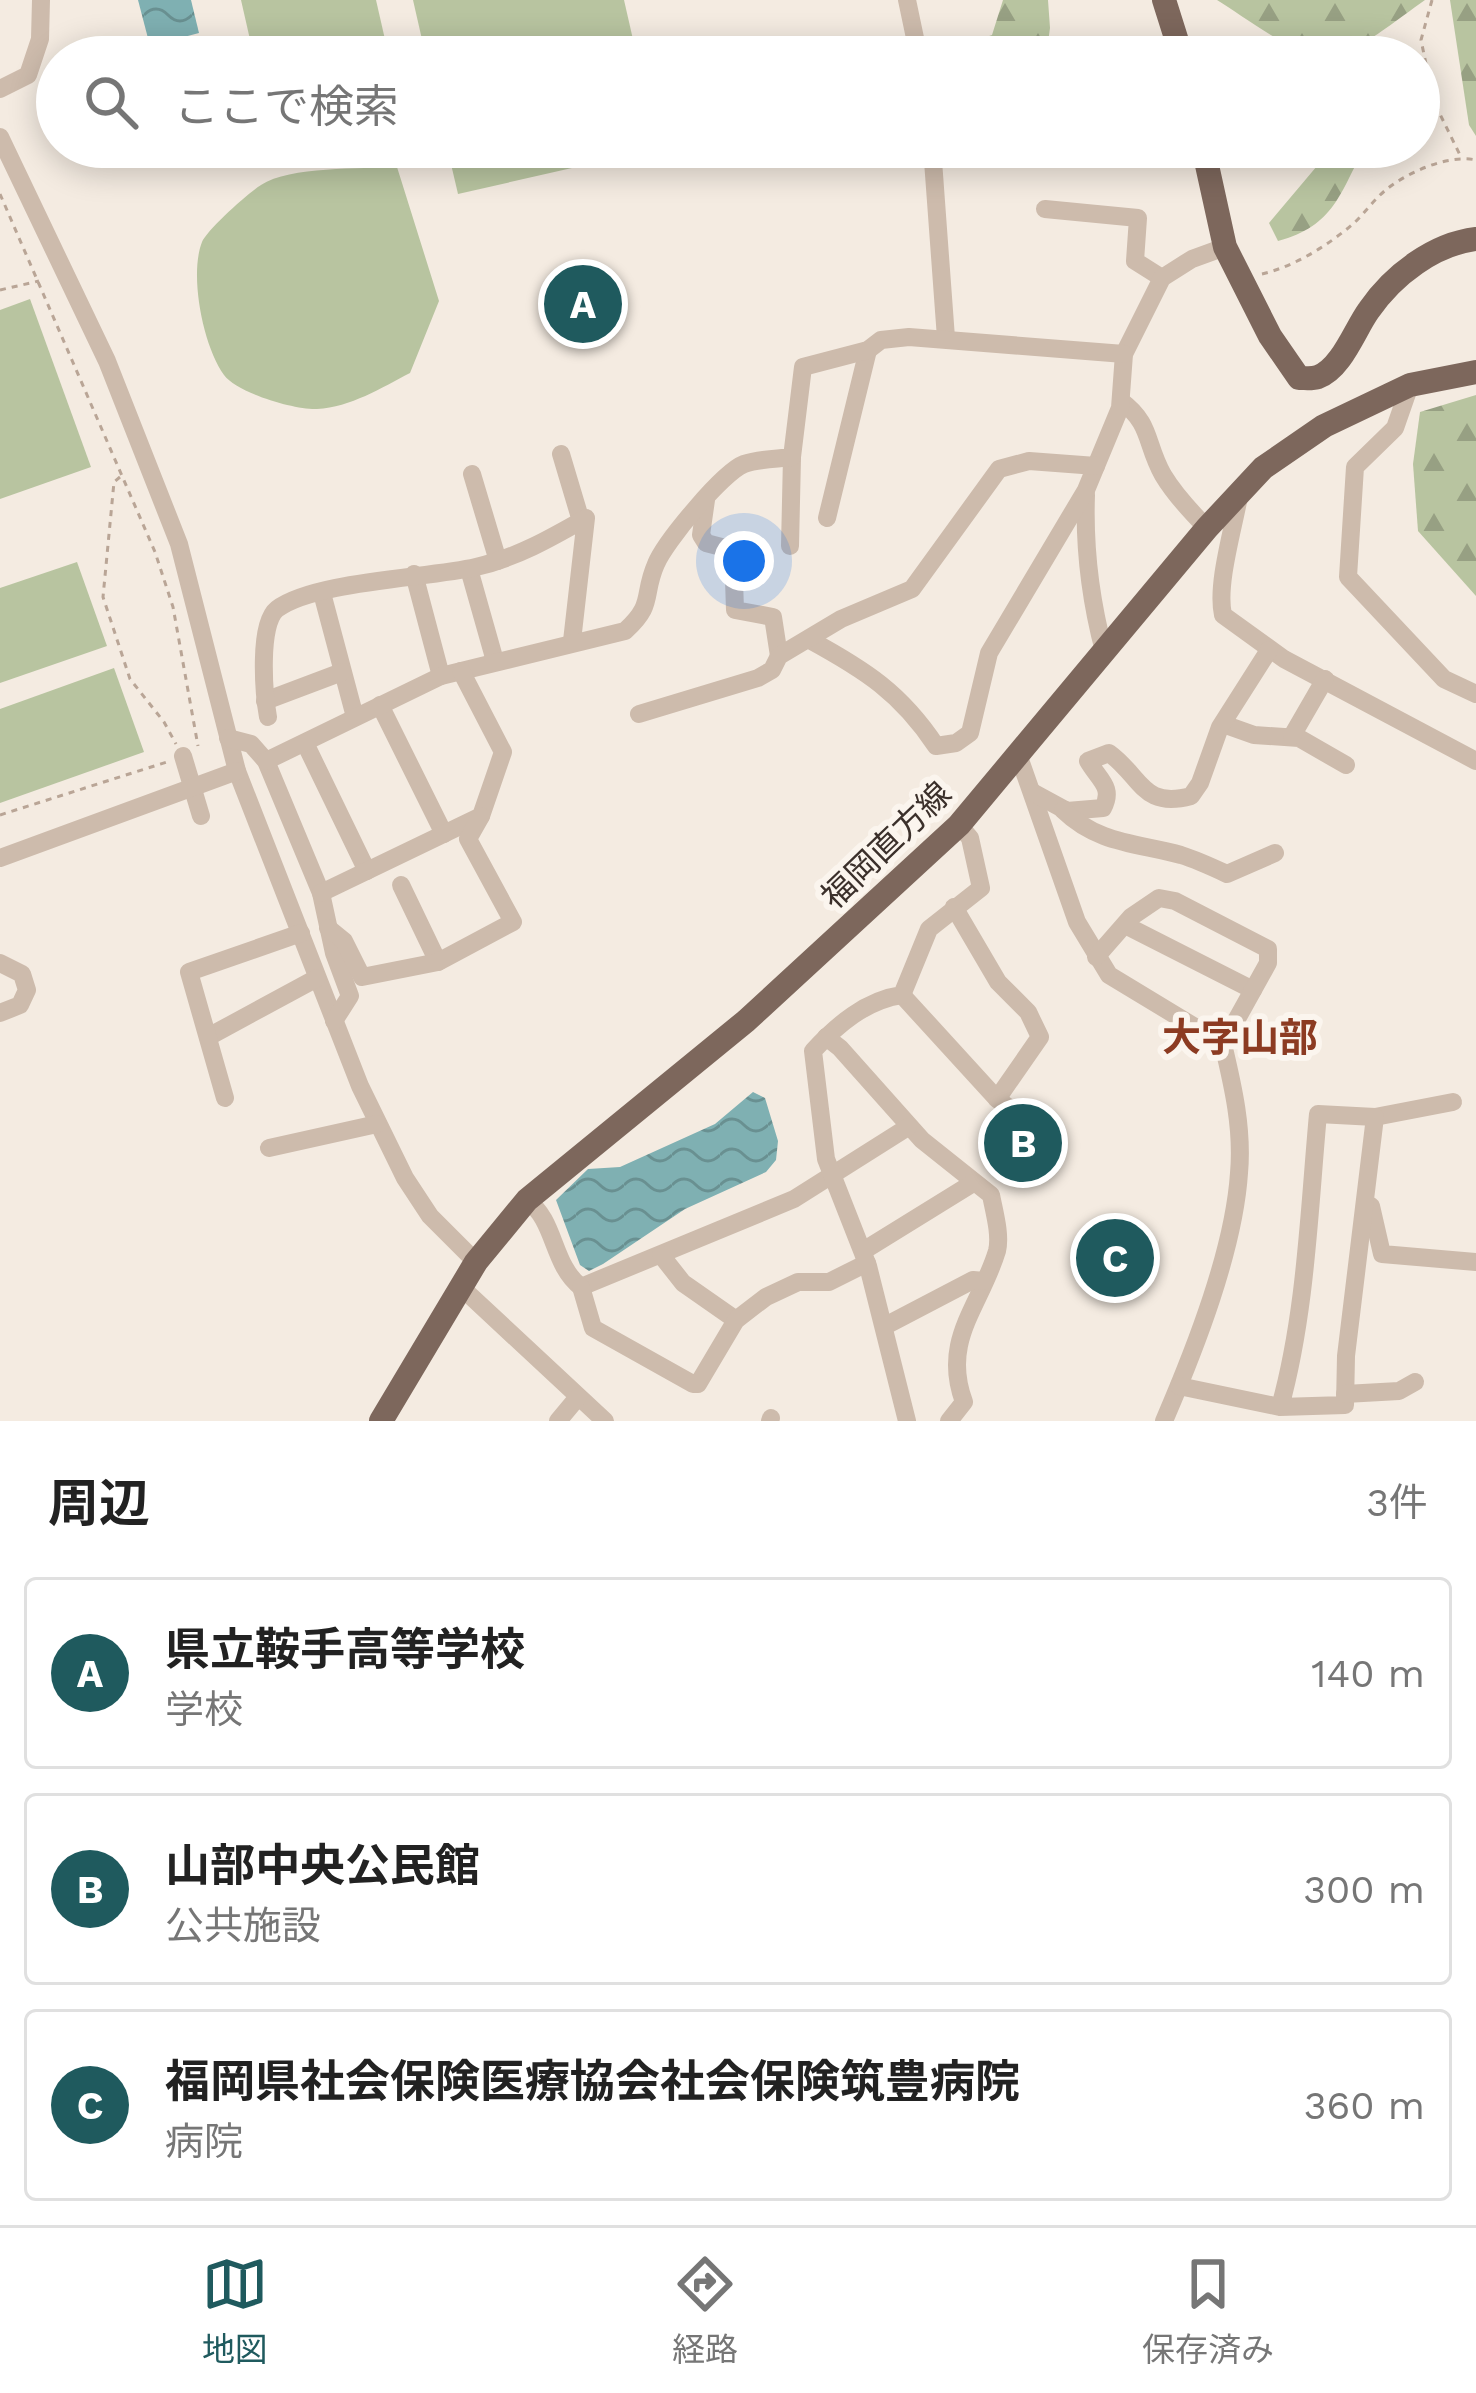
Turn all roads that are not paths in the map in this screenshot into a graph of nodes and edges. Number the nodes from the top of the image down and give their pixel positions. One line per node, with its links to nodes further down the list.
1 (41, 0): 5 (street)
2 (888, 0): 4 (street)
3 (1164, 0): 7 (main road)
4 (908, 4): 6 (street)
5 (40, 36)
6 (915, 36)
7 (1175, 36)
8 (36, 51): 9 (street)
9 (0, 89)
10 (0, 137): 53 (street)
11 (934, 168): 17 (street)
12 (1207, 168): 15 (main road)
13 (1045, 209): 16 (street)
14 (1476, 239): 15 (main road)
15 (1225, 247): 16 (street)
16 (1162, 278): 19 (street)
17 (946, 338): 18 (street); 19 (street)
18 (868, 350): 24 (street); 30 (street)
19 (1124, 354): 22 (street)
20 (1476, 372): 21 (main road, 福岡直方線)
21 (1410, 385): 28 (main road, 福岡直方線); 47 (street)
22 (1121, 401): 25 (street); 32 (street)
23 (561, 454): 31 (street)
24 (792, 457): 29 (street); 33 (street)
25 (1096, 466): 27 (street); 38 (street)
26 (472, 474): 34 (street)
27 (1086, 490): 38 (street); 41 (street)
28 (1240, 491): 32 (main road, 福岡直方線); 40 (street)
29 (706, 500): 39 (street); 42 (street)
30 (827, 518)
31 (581, 521): 34 (street); 39 (street)
32 (1207, 528): 41 (main road, 福岡直方線)
33 (790, 546)
34 (498, 561): 35 (street)
35 (469, 569): 36 (street); 43 (street)
36 (414, 574): 37 (street); 45 (street)
37 (322, 593): 44 (street); 44 (street)
38 (810, 640): 42 (street)
39 (572, 641): 43 (street)
40 (1269, 650): 46 (street); 51 (street)
41 (1104, 651): 56 (main road, 福岡直方線)
42 (779, 656): 49 (street)
43 (495, 662): 45 (street)
44 (342, 672): 50 (street)
45 (451, 673): 48 (street); 65 (street)
46 (1324, 679): 52 (street); 58 (street)
47 (1476, 694)
48 (380, 705): 50 (street); 67 (street)
49 (639, 714)
50 (355, 717): 54 (street)
51 (1222, 724): 52 (street); 63 (street)
52 (1292, 736): 59 (street)
53 (229, 738): 57 (street); 60 (street)
54 (305, 743): 57 (street); 70 (street)
55 (183, 757): 61 (street)
56 (1018, 757): 62 (street); 66 (main road, 福岡直方線)
57 (266, 761): 72 (street)
58 (1476, 761)
59 (1346, 765)
60 (237, 771): 61 (street); 76 (street)
61 (192, 788): 64 (street); 69 (street)
62 (1032, 791): 63 (street); 77 (street)
63 (1063, 810): 68 (street)
64 (201, 816)
65 (482, 816): 67 (street); 78 (street)
66 (959, 825): 73 (street); 99 (main road, 福岡直方線)
67 (444, 834): 70 (street)
68 (1275, 853)
69 (0, 858)
70 (367, 871): 72 (street)
71 (400, 885): 78 (street)
72 (321, 893): 75 (street)
73 (954, 907): 82 (street); 89 (street)
74 (1125, 925): 77 (street); 81 (street); 81 (street)
75 (328, 928): 78 (street); 84 (street)
76 (301, 933): 80 (street); 85 (street)
77 (1096, 957): 87 (street)
78 (438, 962)
79 (0, 963): 83 (street)
80 (317, 978): 84 (street); 85 (street)
81 (1253, 990): 87 (street)
82 (902, 994): 86 (street); 89 (street)
83 (0, 1013)
84 (334, 1021): 93 (street)
85 (208, 1037): 88 (street)
86 (826, 1037): 94 (street); 97 (street)
87 (1223, 1044): 112 (street)
88 (225, 1098)
89 (997, 1099): 91 (street)
90 (1453, 1102): 92 (street)
91 (1023, 1118)
92 (1376, 1118): 96 (street); 115 (street)
93 (377, 1124): 95 (street); 103 (street)
94 (908, 1126): 97 (street); 98 (street)
95 (269, 1148)
96 (1369, 1171): 100 (street); 109 (street)
97 (831, 1172): 101 (street); 102 (street)
98 (973, 1183): 102 (street); 105 (street)
99 (527, 1200): 103 (main road, 福岡直方線); 107 (street)
100 (1382, 1254): 104 (street); 109 (street)
101 (661, 1255): 107 (street); 108 (street)
102 (865, 1257): 108 (street); 110 (street)
103 (476, 1262): 106 (main road, 福岡直方線)
104 (1476, 1262)
105 (984, 1281): 110 (street); 120 (street)
106 (461, 1287): 114 (street); 116 (main road, 福岡直方線)
107 (581, 1287): 108 (street)
108 (736, 1320)
109 (1350, 1321): 113 (street)
110 (885, 1326): 119 (street)
111 (1415, 1382): 113 (street)
112 (1179, 1386): 115 (street); 121 (street)
113 (1345, 1394): 115 (street)
114 (578, 1397): 117 (street); 118 (street)
115 (1280, 1407)
116 (381, 1421)
117 (558, 1421)
118 (604, 1421)
119 (907, 1421)
120 (949, 1421)
121 (1165, 1421)

